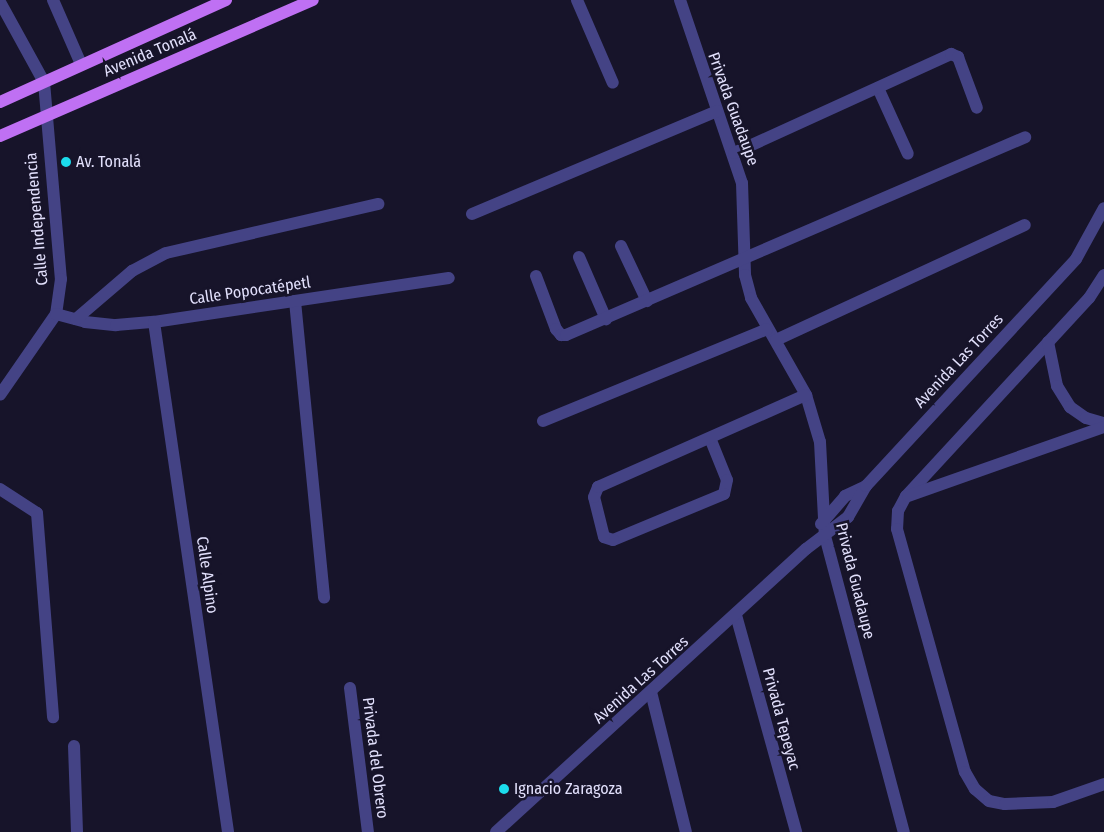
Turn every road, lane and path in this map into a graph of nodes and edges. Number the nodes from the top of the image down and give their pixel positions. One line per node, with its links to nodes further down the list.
1 (53, 0): 7 (street)
2 (226, 0): 7 (main road, Avenida Tonalá)
3 (313, 0): 14 (main road, Avenida Tonalá)
4 (577, 0): 9 (street)
5 (680, 0): 13 (street, Privada Guadaupe)
6 (0, 2): 8 (street)
7 (81, 64): 8 (main road, Avenida Tonalá)
8 (44, 82): 11 (main road, Avenida Tonalá); 14 (street, Calle Independencia)
9 (613, 83)
10 (878, 88): 12 (street); 17 (street); 18 (street)
11 (0, 102)
12 (977, 108)
13 (717, 111): 17 (street, Privada Guadaupe); 21 (street)
14 (44, 116): 15 (main road, Avenida Tonalá); 31 (street, Calle Independencia)
15 (0, 136)
16 (1026, 137): 24 (street)
17 (734, 154): 24 (street, Privada Guadaupe)
18 (908, 154)
19 (378, 204): 32 (street)
20 (1104, 208): 44 (street, Avenida Las Torres)
21 (472, 214)
22 (1025, 225): 36 (street)
23 (621, 246): 30 (street)
24 (746, 255): 30 (street); 35 (street, Privada Guadaupe)
25 (579, 257): 33 (street)
26 (1104, 275): 37 (street)
27 (536, 276): 33 (street)
28 (449, 278): 29 (street, Calle Popocatépetl)
29 (295, 301): 34 (street, Calle Popocatépetl); 50 (street)
30 (647, 301): 33 (street)
31 (56, 314): 32 (street, Calle Popocatépetl); 38 (street, Calle Independencia)
32 (76, 319): 34 (street, Calle Popocatépetl)
33 (606, 319)
34 (154, 322): 58 (street, Calle Alpino)
35 (767, 329): 36 (street, Privada Guadaupe); 40 (street)
36 (776, 340): 39 (street, Privada Guadaupe)
37 (1048, 342): 41 (street); 46 (street)
38 (0, 395)
39 (806, 395): 43 (street); 47 (street, Privada Guadaupe)
40 (543, 421)
41 (1104, 422)
42 (1104, 427): 46 (street)
43 (710, 438): 43 (street)
44 (866, 486): 47 (street, Avenida Las Torres); 48 (street, Avenida Las Torres)
45 (0, 489): 54 (street)
46 (906, 496): 56 (street)
47 (823, 521): 48 (street, Privada Guadaupe); 49 (street, Avenida Las Torres)
48 (826, 536): 49 (street, Avenida Las Torres); 63 (street, Privada Guadaupe)
49 (806, 549): 51 (street, Avenida Las Torres)
50 (324, 598)
51 (736, 615): 53 (street, Avenida Las Torres); 62 (street, Privada Tepeyac)
52 (350, 688): 59 (street, Privada del Obrero)
53 (651, 692): 60 (street, Avenida Las Torres); 61 (street)
54 (53, 717)
55 (74, 746): 57 (street)
56 (1104, 784)
57 (77, 832)
58 (228, 832)
59 (368, 832)
60 (496, 832)
61 (686, 832)
62 (796, 832)
63 (904, 832)

